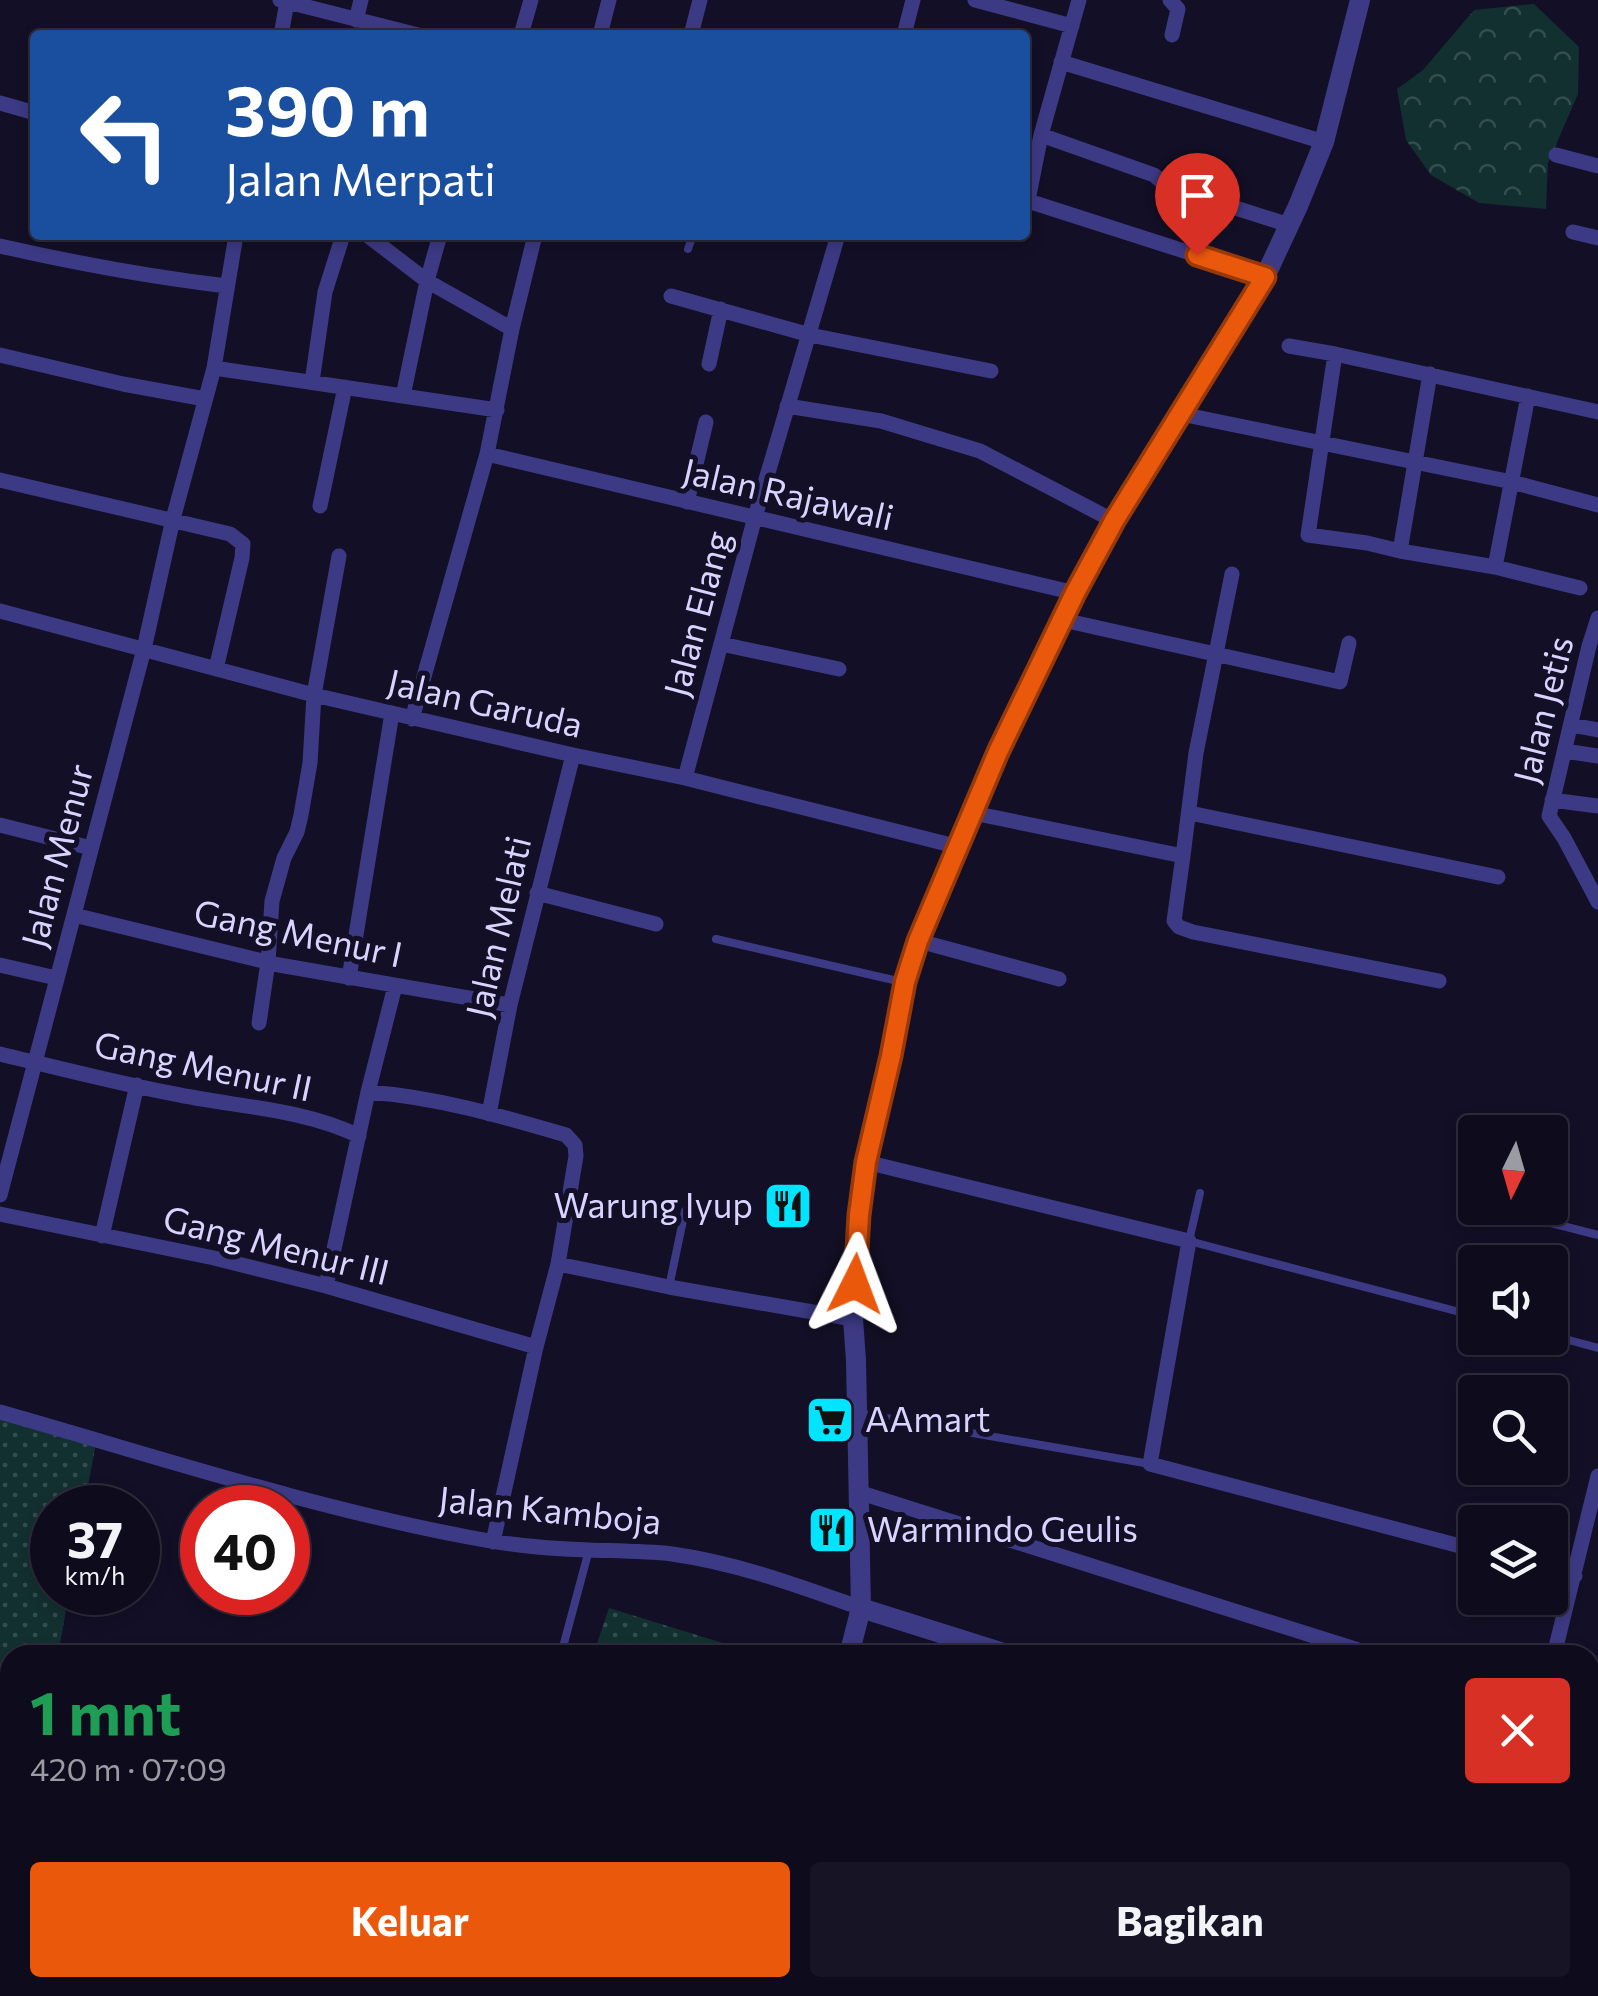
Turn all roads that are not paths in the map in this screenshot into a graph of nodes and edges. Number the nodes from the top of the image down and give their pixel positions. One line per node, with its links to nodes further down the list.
1 (362, 0): 11 (street)
2 (531, 0): 15 (street)
3 (609, 0): 16 (street)
4 (700, 0): 17 (street)
5 (913, 0): 18 (street)
6 (976, 0): 12 (street)
7 (1079, 0): 12 (street)
8 (1170, 0): 19 (street)
9 (1360, 0): 24 (street)
10 (284, 1): 11 (street); 13 (street)
11 (356, 20): 14 (street)
12 (1072, 26): 20 (street)
13 (281, 30)
14 (395, 30)
15 (522, 30)
16 (601, 30)
17 (693, 30)
18 (905, 30)
19 (1172, 35)
20 (1061, 62): 23 (street); 24 (street)
21 (0, 103): 22 (street)
22 (30, 112)
23 (1041, 134): 27 (street); 29 (street)
24 (1324, 142): 29 (street)
25 (1556, 155): 26 (street)
26 (1598, 166)
27 (1030, 186)
28 (1030, 201): 41 (street)
29 (1289, 225): 41 (street)
30 (1574, 232): 31 (street)
31 (1598, 238)
32 (235, 240): 43 (street, Jalan Menur)
33 (341, 240): 55 (street)
34 (373, 240): 42 (street)
35 (439, 240): 42 (street)
36 (533, 240): 46 (street)
37 (691, 240): 40 (lane)
38 (837, 240): 47 (street, Jalan Elang)
39 (0, 246): 43 (street)
40 (688, 249)
41 (1265, 277): 63 (street)
42 (427, 282): 46 (street); 57 (street)
43 (227, 286): 52 (street, Jalan Menur)
44 (671, 296): 45 (street)
45 (722, 309): 47 (street); 51 (street)
46 (512, 329): 61 (street)
47 (810, 335): 53 (street); 60 (street, Jalan Elang)
48 (1288, 346): 49 (street)
49 (1335, 354): 54 (street); 65 (street)
50 (0, 355): 59 (street)
51 (709, 364)
52 (214, 368): 55 (street); 59 (street, Jalan Menur)
53 (991, 371)
54 (1430, 374): 58 (street); 67 (street)
55 (312, 382): 56 (street)
56 (345, 387): 57 (street); 72 (street)
57 (403, 396): 61 (street)
58 (1528, 396): 62 (street); 69 (street)
59 (205, 399): 74 (street, Jalan Menur)
60 (787, 406): 73 (street, Jalan Elang); 75 (street)
61 (498, 410): 66 (street)
62 (1598, 412)
63 (1181, 414): 65 (street); 75 (street)
64 (706, 422): 70 (street)
65 (1321, 442): 67 (street); 76 (street)
66 (487, 454): 70 (street, Jalan Rajawali); 94 (street)
67 (1414, 461): 69 (street); 76 (street)
68 (0, 480): 74 (street)
69 (1512, 482): 71 (street); 78 (street)
70 (688, 502): 73 (street, Jalan Rajawali)
71 (1598, 504)
72 (320, 506)
73 (755, 518): 81 (street, Jalan Rajawali); 86 (street, Jalan Elang)
74 (173, 519): 87 (street, Jalan Menur); 90 (street)
75 (1114, 521): 81 (street)
76 (1400, 551): 78 (street)
77 (339, 556): 92 (street)
78 (1496, 566): 80 (street)
79 (1232, 574): 88 (street)
80 (1580, 588)
81 (1075, 593): 84 (street)
82 (0, 611): 87 (street, Jalan Garuda)
83 (1598, 618): 89 (street, Jalan Jetis)
84 (1063, 620): 88 (street); 103 (street)
85 (1349, 643): 88 (street)
86 (720, 644): 91 (street); 100 (street, Jalan Elang)
87 (144, 649): 90 (street, Jalan Garuda); 106 (street, Jalan Menur)
88 (1215, 652): 104 (street)
89 (1592, 662): 95 (street, Jalan Jetis)
90 (216, 669): 92 (street, Jalan Garuda)
91 (839, 669)
92 (314, 695): 93 (street, Jalan Garuda); 116 (street)
93 (392, 713): 94 (street, Jalan Garuda); 119 (street)
94 (412, 718): 98 (street, Jalan Garuda)
95 (1571, 725): 96 (street); 97 (street, Jalan Jetis)
96 (1598, 730)
97 (1564, 751): 99 (street); 102 (street, Jalan Jetis)
98 (572, 755): 100 (street, Jalan Garuda); 110 (street, Jalan Melati)
99 (1598, 756)
100 (684, 778): 107 (street, Jalan Garuda)
101 (1598, 806): 102 (street)
102 (1550, 808): 111 (street)
103 (973, 813): 107 (street); 108 (street)
104 (1190, 813): 108 (street); 109 (street)
105 (0, 825): 106 (street)
106 (91, 848): 112 (street, Jalan Menur)
107 (959, 848): 115 (street)
108 (1184, 856): 121 (street)
109 (1498, 878)
110 (536, 894): 113 (street); 124 (street, Jalan Melati)
111 (1598, 902)
112 (74, 914): 116 (street, Gang Menur I); 118 (street, Jalan Menur)
113 (656, 924)
114 (716, 939): 122 (lane)
115 (918, 941): 120 (street); 122 (street)
116 (268, 962): 119 (street, Gang Menur I); 125 (street)
117 (0, 965): 118 (street)
118 (56, 978): 127 (street, Jalan Menur)
119 (349, 978): 123 (street, Gang Menur I)
120 (1059, 979)
121 (1439, 981)
122 (905, 982): 132 (street)
123 (395, 986): 124 (street, Gang Menur I); 129 (street)
124 (510, 1005): 130 (street, Jalan Melati)
125 (259, 1023)
126 (0, 1054): 127 (street, Gang Menur II)
127 (34, 1062): 128 (street, Gang Menur II); 133 (street, Jalan Menur)
128 (137, 1085): 131 (street, Gang Menur II); 139 (street)
129 (368, 1092): 130 (street); 131 (street)
130 (489, 1114): 141 (street)
131 (359, 1136): 142 (street)
132 (866, 1162): 140 (street); 145 (street)
133 (1, 1186)
134 (1200, 1193): 140 (lane)
135 (685, 1211): 143 (lane)
136 (0, 1214): 139 (street, Gang Menur III)
137 (1559, 1225): 138 (lane)
138 (1598, 1235)
139 (102, 1236): 142 (street, Gang Menur III)
140 (1189, 1241): 144 (lane); 151 (street)
141 (558, 1264): 143 (street); 147 (street)
142 (326, 1286): 147 (street, Gang Menur III)
143 (669, 1287): 145 (street)
144 (1458, 1312)
145 (853, 1319): 150 (street)
146 (1568, 1340): 148 (lane)
147 (536, 1347): 154 (street)
148 (1598, 1348)
149 (0, 1412): 154 (street, Jalan Kamboja)
150 (857, 1413): 151 (lane); 153 (street)
151 (1150, 1464): 155 (street)
152 (1598, 1476): 158 (street)
153 (858, 1492): 159 (street); 163 (street)
154 (494, 1542): 156 (street, Jalan Kamboja)
155 (1458, 1546)
156 (589, 1550): 159 (street, Jalan Kamboja); 160 (lane)
157 (1568, 1574): 158 (street)
158 (1575, 1576): 164 (street)
159 (861, 1608): 161 (street); 162 (street)
160 (563, 1645)
161 (852, 1645)
162 (978, 1645)
163 (1342, 1645)
164 (1556, 1645)

